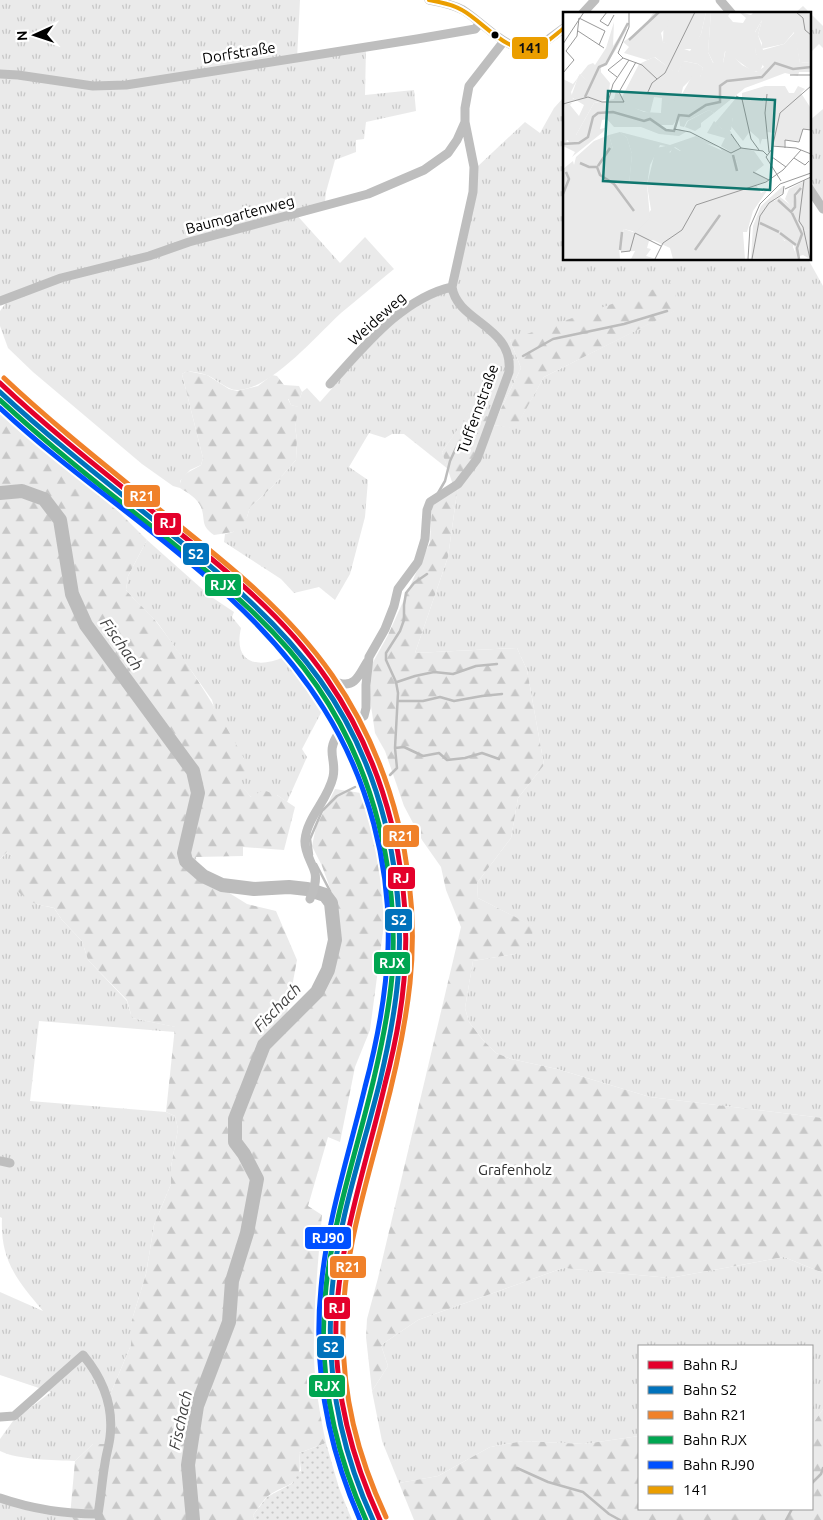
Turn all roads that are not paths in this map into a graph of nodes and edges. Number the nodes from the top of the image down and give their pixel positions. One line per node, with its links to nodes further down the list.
1 (429, 0): 6 (street)
2 (595, 0): 4 (street)
3 (720, 0): 5 (street)
4 (584, 12)
5 (728, 12)
6 (480, 23): 8 (street); 9 (street, Dorfstraße)
7 (563, 29): 8 (street)
8 (504, 41): 10 (street)
9 (0, 74)
10 (465, 122): 13 (street); 14 (street, Baumgartenweg)
11 (810, 190): 12 (street)
12 (823, 209)
13 (452, 287): 15 (street, Weideweg); 16 (street, Tuffernstraße)
14 (0, 301)
15 (330, 384)
16 (370, 657): 17 (street); 18 (street, Tuffernstraße)
17 (339, 683)
18 (310, 899)
19 (0, 1162): 20 (street)
20 (10, 1163)
21 (0, 1417): 23 (street)
22 (0, 1498): 23 (street)
23 (99, 1517)

